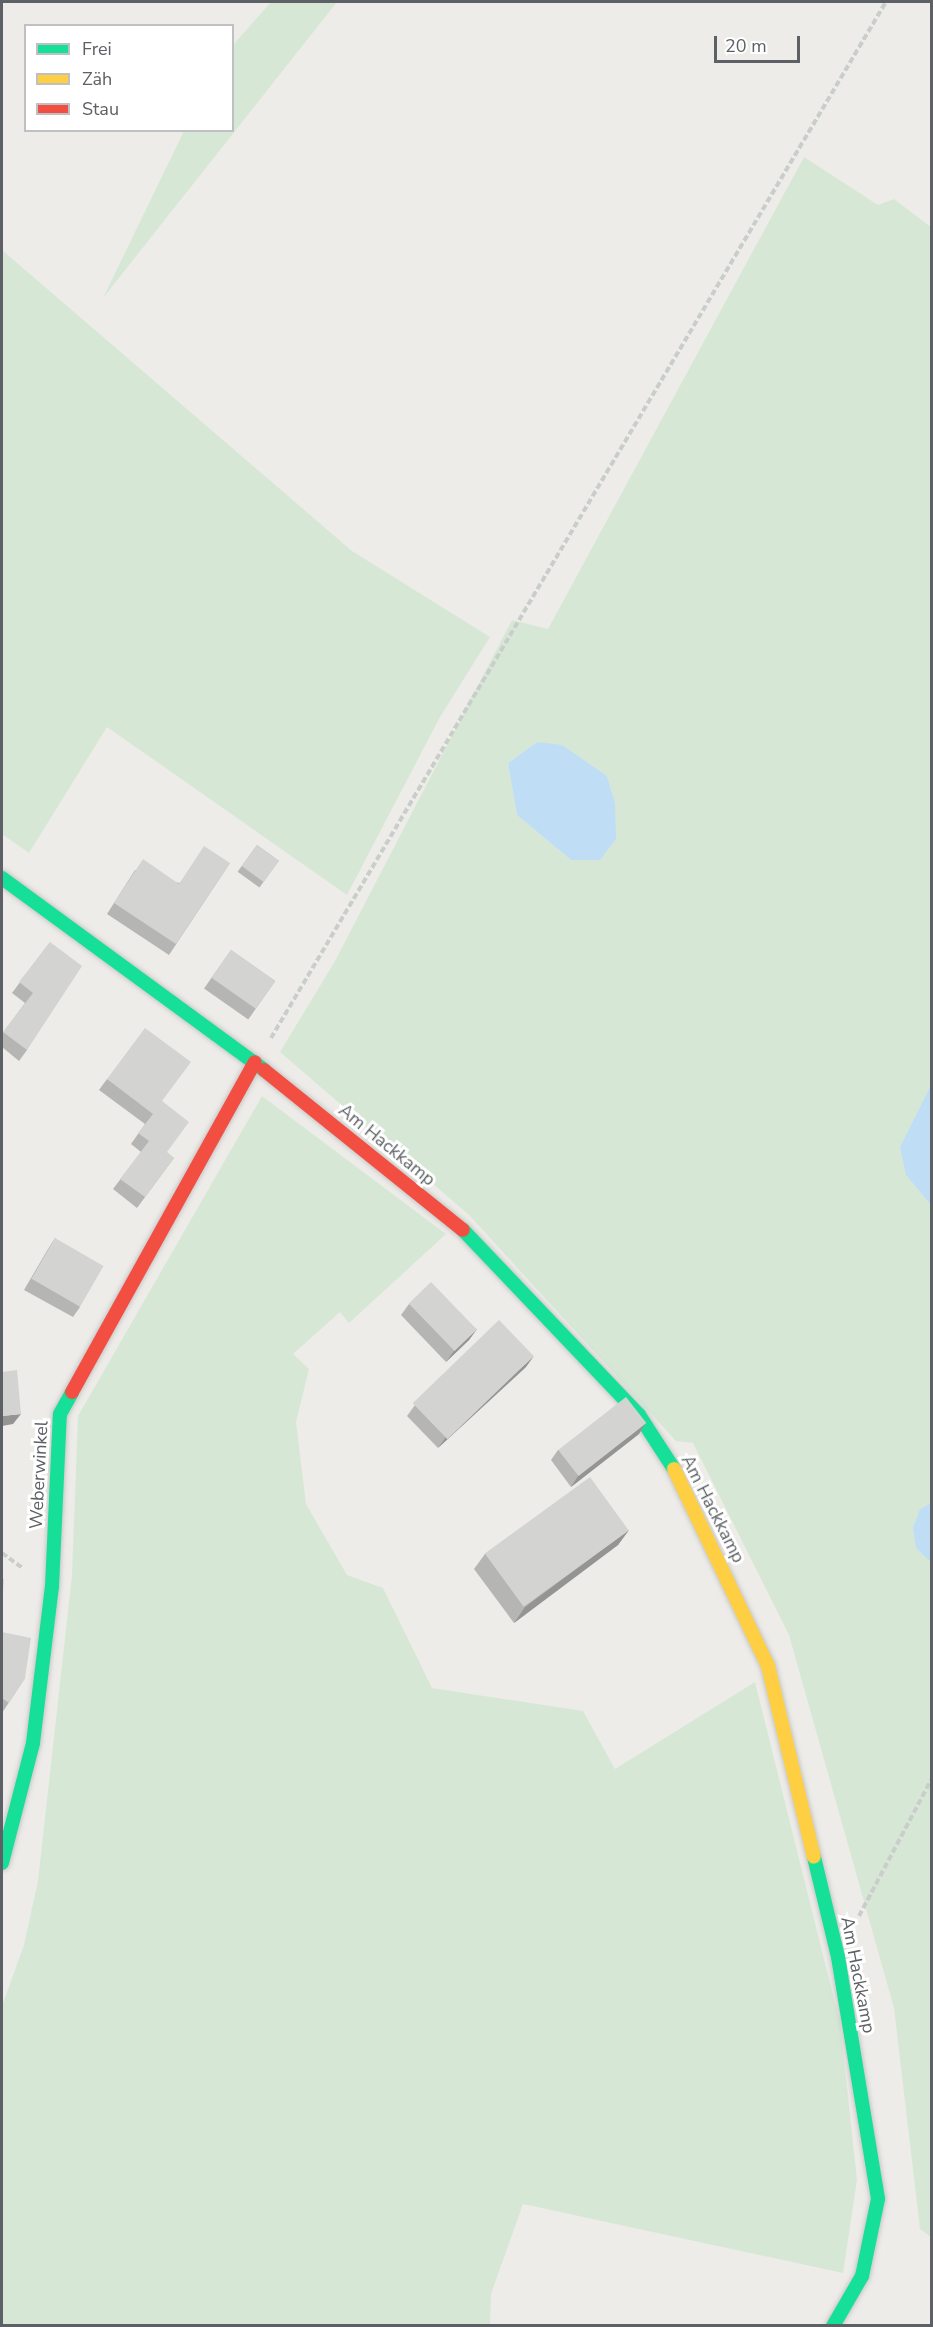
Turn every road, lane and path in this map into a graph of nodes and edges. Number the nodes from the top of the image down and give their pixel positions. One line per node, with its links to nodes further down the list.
1 (886, 2): 3 (path)
2 (2, 878): 3 (street, Am Hackkamp)
3 (255, 1062): 5 (street, Weberwinkel); 7 (street, Am Hackkamp)
4 (932, 1778): 6 (path)
5 (2, 1863)
6 (855, 1925)
7 (833, 2325)

